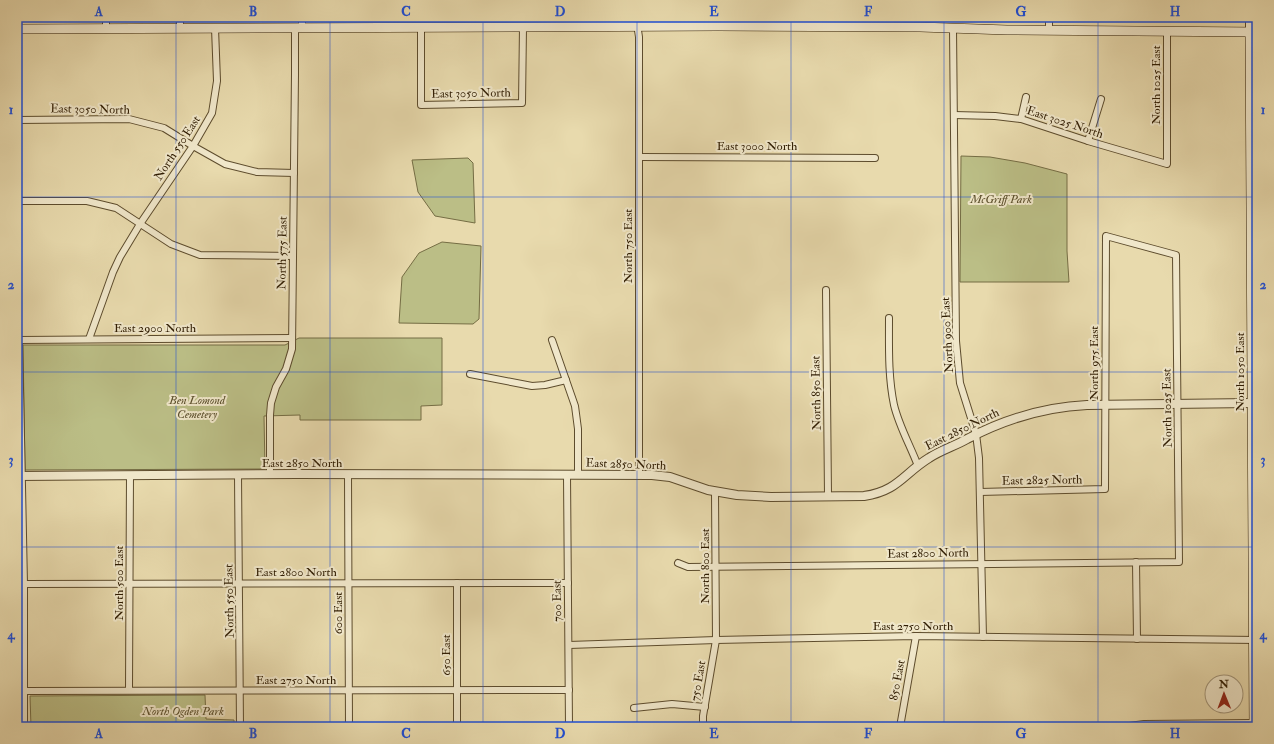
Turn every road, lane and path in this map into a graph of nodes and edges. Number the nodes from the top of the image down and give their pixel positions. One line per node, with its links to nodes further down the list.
1 (106, 17): 15 (street)
2 (180, 17): 16 (street)
3 (302, 17): 12 (street, North 575 East)
4 (636, 17): 10 (street, North 750 East)
5 (1048, 17): 17 (street)
6 (1250, 17): 19 (street, North 1050 East)
7 (718, 22): 10 (main road); 13 (main road)
8 (422, 27): 9 (main road); 9 (street, East 3050 North); 12 (main road)
9 (523, 27): 10 (main road)
10 (638, 27): 29 (street, North 750 East)
11 (215, 28): 12 (main road); 16 (main road); 28 (street, North 550 East)
12 (299, 28): 32 (street, North 575 East)
13 (953, 28): 17 (main road); 23 (street, North 900 East)
14 (17, 29): 15 (main road)
15 (106, 29): 16 (main road)
16 (180, 29)
17 (1048, 30): 18 (main road)
18 (1168, 30): 19 (main road); 31 (street, North 1025 East)
19 (1253, 31): 20 (main road, North 1050 East)
20 (1254, 59): 26 (main road, North 1050 East)
21 (1026, 97): 24 (street)
22 (1101, 99): 27 (street)
23 (954, 115): 24 (street, East 3025 North); 49 (street, North 900 East)
24 (1021, 119): 27 (street, East 3025 North)
25 (17, 120): 28 (street, East 3050 North)
26 (1254, 126): 34 (main road, North 1050 East)
27 (1088, 141): 31 (street, East 3025 North)
28 (193, 146): 32 (street, East 3050 North); 35 (street, North 550 East)
29 (640, 156): 30 (street, East 3000 North); 57 (street, North 750 East)
30 (875, 158)
31 (1167, 164)
32 (294, 173): 37 (street, North 575 East)
33 (17, 201): 35 (street)
34 (1254, 201): 39 (main road, North 1050 East)
35 (140, 224): 37 (street); 42 (street)
36 (1176, 255): 47 (street, North 975 East); 48 (street, North 1025 East)
37 (293, 256): 41 (street, North 575 East)
38 (826, 290): 62 (street, North 850 East)
39 (1254, 296): 46 (main road, North 1050 East)
40 (889, 318): 50 (street)
41 (292, 338): 42 (street, East 2900 North); 53 (street, North 575 East)
42 (89, 339): 58 (street, East 2900 North)
43 (552, 340): 45 (street)
44 (470, 374): 45 (street)
45 (566, 380): 56 (street)
46 (1255, 403): 48 (street, East 2850 North); 78 (main road, North 1050 East)
47 (1105, 404): 48 (street, East 2850 North); 49 (street, East 2850 North); 59 (street, North 975 East)
48 (1178, 404): 64 (street, North 1025 East)
49 (976, 434): 50 (street, East 2850 North); 61 (street, North 900 East)
50 (918, 466): 62 (street, East 2850 North)
51 (130, 475): 52 (street, East 2850 North); 58 (street, East 2850 North); 69 (street, North 500 East)
52 (238, 475): 53 (street, East 2850 North); 70 (street, North 550 East)
53 (270, 475): 54 (street, East 2850 North)
54 (348, 475): 55 (street, East 2850 North); 71 (street, 600 East)
55 (567, 475): 56 (street, East 2850 North); 68 (street, 700 East)
56 (578, 475): 57 (street, East 2850 North)
57 (639, 475): 60 (street, East 2850 North)
58 (19, 476): 73 (street)
59 (1105, 489): 61 (street, East 2825 North)
60 (715, 492): 62 (street, East 2850 North); 67 (street, North 800 East)
61 (980, 492): 66 (street, North 900 East)
62 (828, 496)
63 (1136, 562): 64 (street, East 2800 North); 66 (street, East 2800 North); 76 (street)
64 (1179, 562)
65 (678, 563): 67 (street, East 2800 North)
66 (982, 563): 67 (street, East 2800 North); 75 (street, North 900 East)
67 (716, 566): 77 (street, North 800 East)
68 (568, 582): 72 (street, East 2800 North); 79 (street, 700 East)
69 (130, 583): 70 (street, East 2800 North); 73 (street, East 2800 North); 80 (street, North 500 East)
70 (240, 583): 71 (street, East 2800 North); 84 (street, North 550 East)
71 (349, 583): 72 (street, East 2800 North); 81 (street, 600 East)
72 (457, 583): 85 (street, 650 East)
73 (24, 584): 83 (street)
74 (916, 636): 75 (street, East 2750 North); 77 (street, East 2750 North); 95 (street, 850 East)
75 (983, 637): 76 (street, East 2750 North)
76 (1137, 639): 78 (street, East 2750 North)
77 (716, 640): 79 (street, East 2750 North); 86 (street, 750 East)
78 (1255, 640): 88 (main road, North 1050 East)
79 (569, 645): 82 (street, 700 East)
80 (129, 690): 83 (street, East 2750 North); 84 (street, East 2750 North)
81 (349, 690): 84 (street, East 2750 North); 85 (street, East 2750 North); 91 (street, 600 East)
82 (569, 690): 85 (street, East 2750 North); 93 (street, 700 East)
83 (24, 691): 89 (street)
84 (241, 691): 90 (street, North 550 East)
85 (457, 691): 92 (street, 650 East)
86 (705, 707): 87 (street); 94 (street, 750 East)
87 (634, 708)
88 (1254, 725): 96 (street)
89 (24, 727)
90 (240, 727)
91 (349, 727)
92 (458, 727)
93 (569, 727)
94 (703, 727)
95 (900, 727)
96 (1122, 727)

